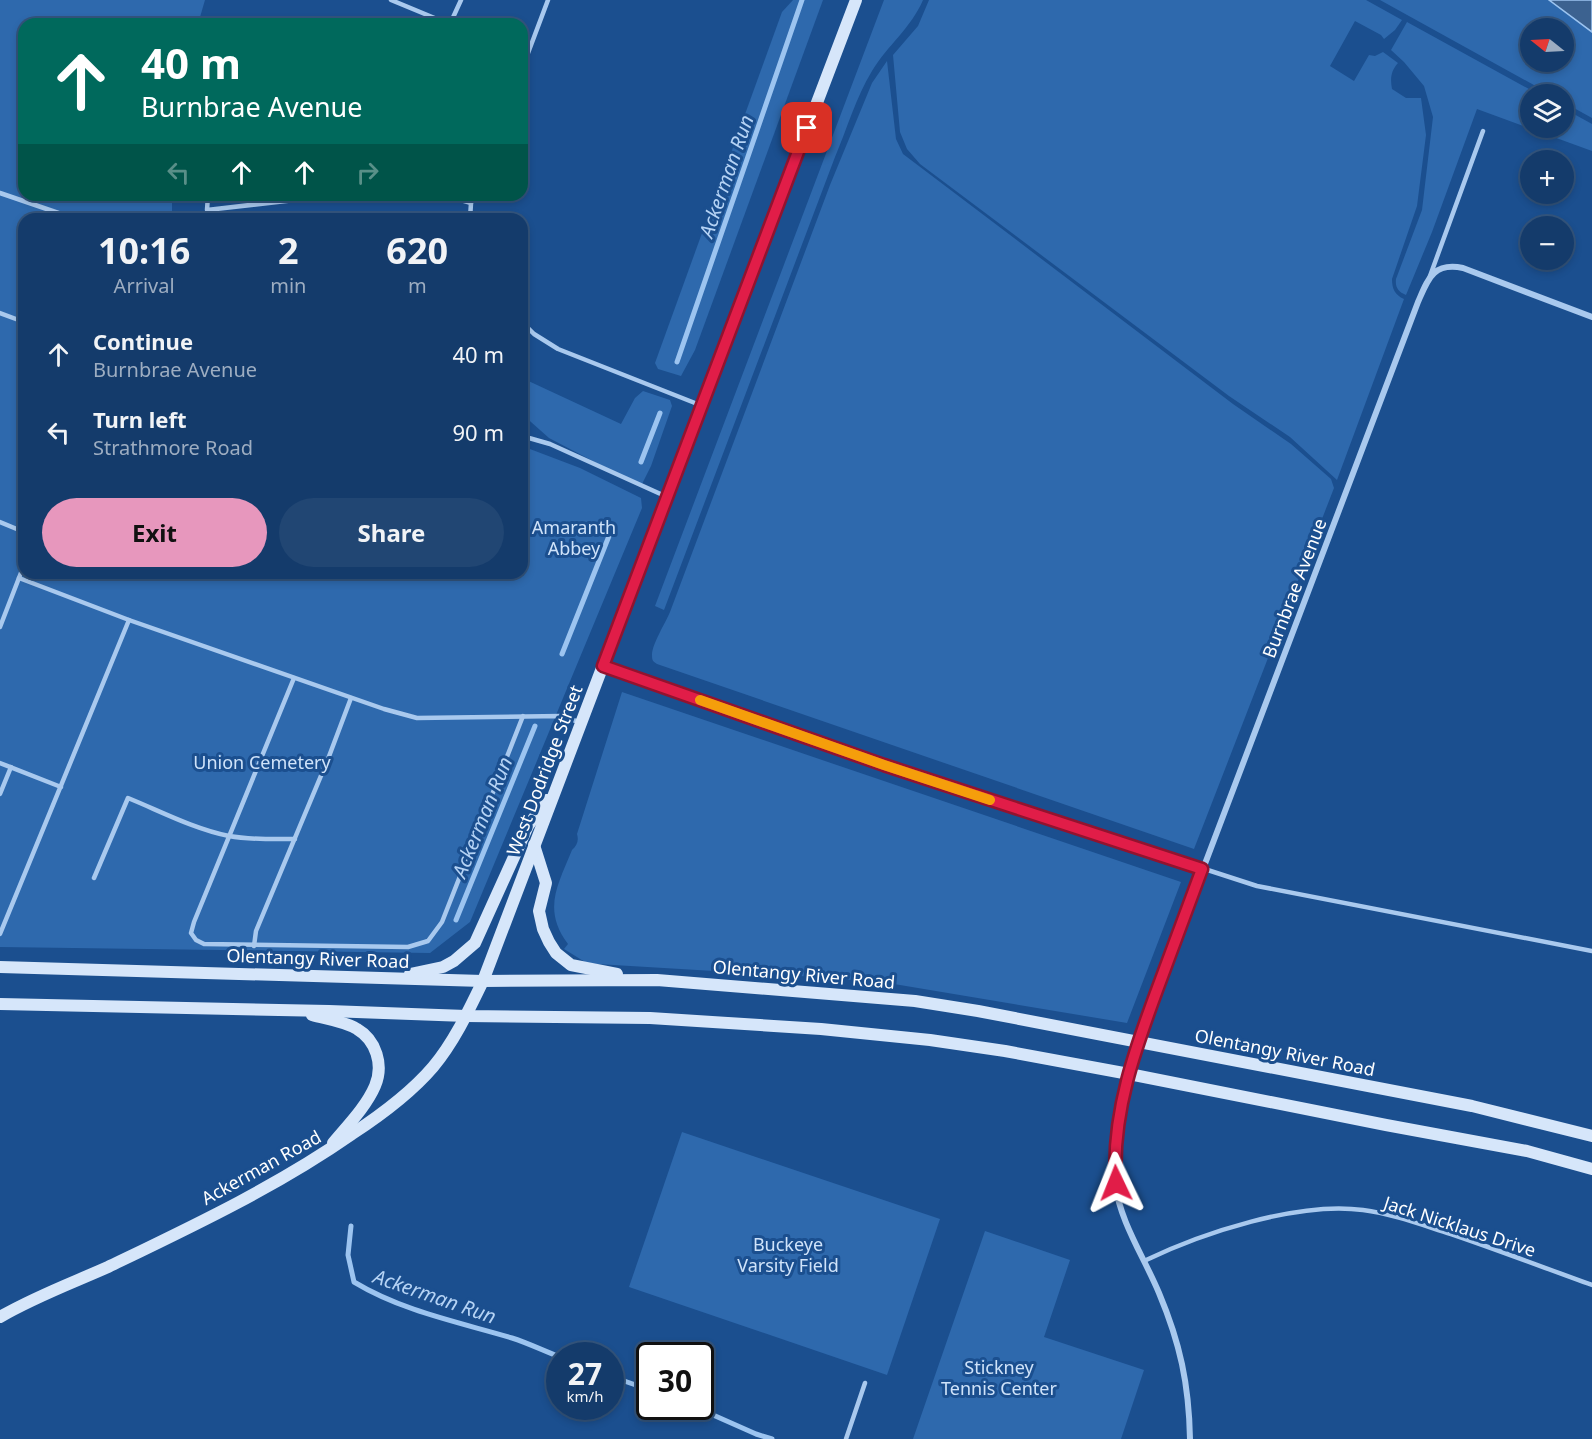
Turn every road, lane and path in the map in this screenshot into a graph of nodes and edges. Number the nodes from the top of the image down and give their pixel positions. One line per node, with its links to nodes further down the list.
1 (391, 0): 5 (lane)
2 (460, 0): 6 (lane)
3 (548, 0): 7 (lane)
4 (856, 0): 23 (main road, West Dodridge Street)
5 (435, 18)
6 (452, 18)
7 (528, 53)
8 (1483, 131): 18 (lane)
9 (0, 193): 10 (lane)
10 (18, 199)
11 (23, 201): 16 (lane)
12 (208, 201): 13 (lane)
13 (286, 201)
14 (464, 201): 15 (lane)
15 (471, 203): 17 (lane)
16 (58, 213)
17 (470, 213)
18 (1430, 276): 20 (street); 45 (street, Burnbrae Avenue)
19 (0, 313): 21 (lane)
20 (1592, 316)
21 (18, 320)
22 (528, 328): 23 (lane)
23 (702, 406): 25 (main road, West Dodridge Street)
24 (528, 438): 25 (lane)
25 (668, 498): 32 (main road, West Dodridge Street)
26 (0, 522): 27 (lane)
27 (18, 530)
28 (19, 579): 31 (lane)
29 (22, 579): 30 (lane)
30 (129, 620): 33 (lane); 40 (lane)
31 (0, 627)
32 (603, 666): 36 (main road, West Dodridge Street); 45 (lane)
33 (294, 678): 34 (lane); 42 (lane)
34 (351, 698): 35 (lane); 43 (lane)
35 (523, 716): 36 (lane); 48 (lane)
36 (582, 723): 39 (main road, West Dodridge Street)
37 (0, 763): 38 (lane)
38 (11, 767): 40 (lane); 41 (lane)
39 (557, 787): 44 (main road, West Dodridge Street); 51 (main road)
40 (61, 788): 47 (lane)
41 (0, 794)
42 (229, 836): 43 (lane); 46 (lane); 48 (lane)
43 (295, 839): 48 (lane)
44 (534, 845): 52 (main road); 53 (main road, West Dodridge Street)
45 (1202, 869): 49 (lane); 57 (street, Burnbrae Avenue)
46 (94, 879)
47 (0, 934)
48 (254, 946)
49 (1592, 951)
50 (0, 967): 51 (main road, Olentangy River Road)
51 (393, 978): 53 (main road, Olentangy River Road)
52 (657, 980): 53 (main road, Olentangy River Road); 57 (main road, Olentangy River Road)
53 (483, 981): 56 (main road, Ackerman Road)
54 (0, 1004): 55 (main road)
55 (290, 1010): 56 (main road); 60 (main road)
56 (466, 1016): 58 (main road); 60 (main road, Ackerman Road)
57 (1139, 1043): 58 (street, Burnbrae Avenue); 59 (main road, Olentangy River Road)
58 (1129, 1074): 61 (main road); 62 (street, Burnbrae Avenue)
59 (1592, 1136)
60 (324, 1153): 64 (main road, Ackerman Road)
61 (1592, 1169)
62 (1144, 1261): 63 (lane, Jack Nicklaus Drive); 67 (street, Burnbrae Avenue)
63 (1592, 1285)
64 (0, 1317)
65 (865, 1383): 66 (lane)
66 (846, 1439)
67 (1190, 1439)

